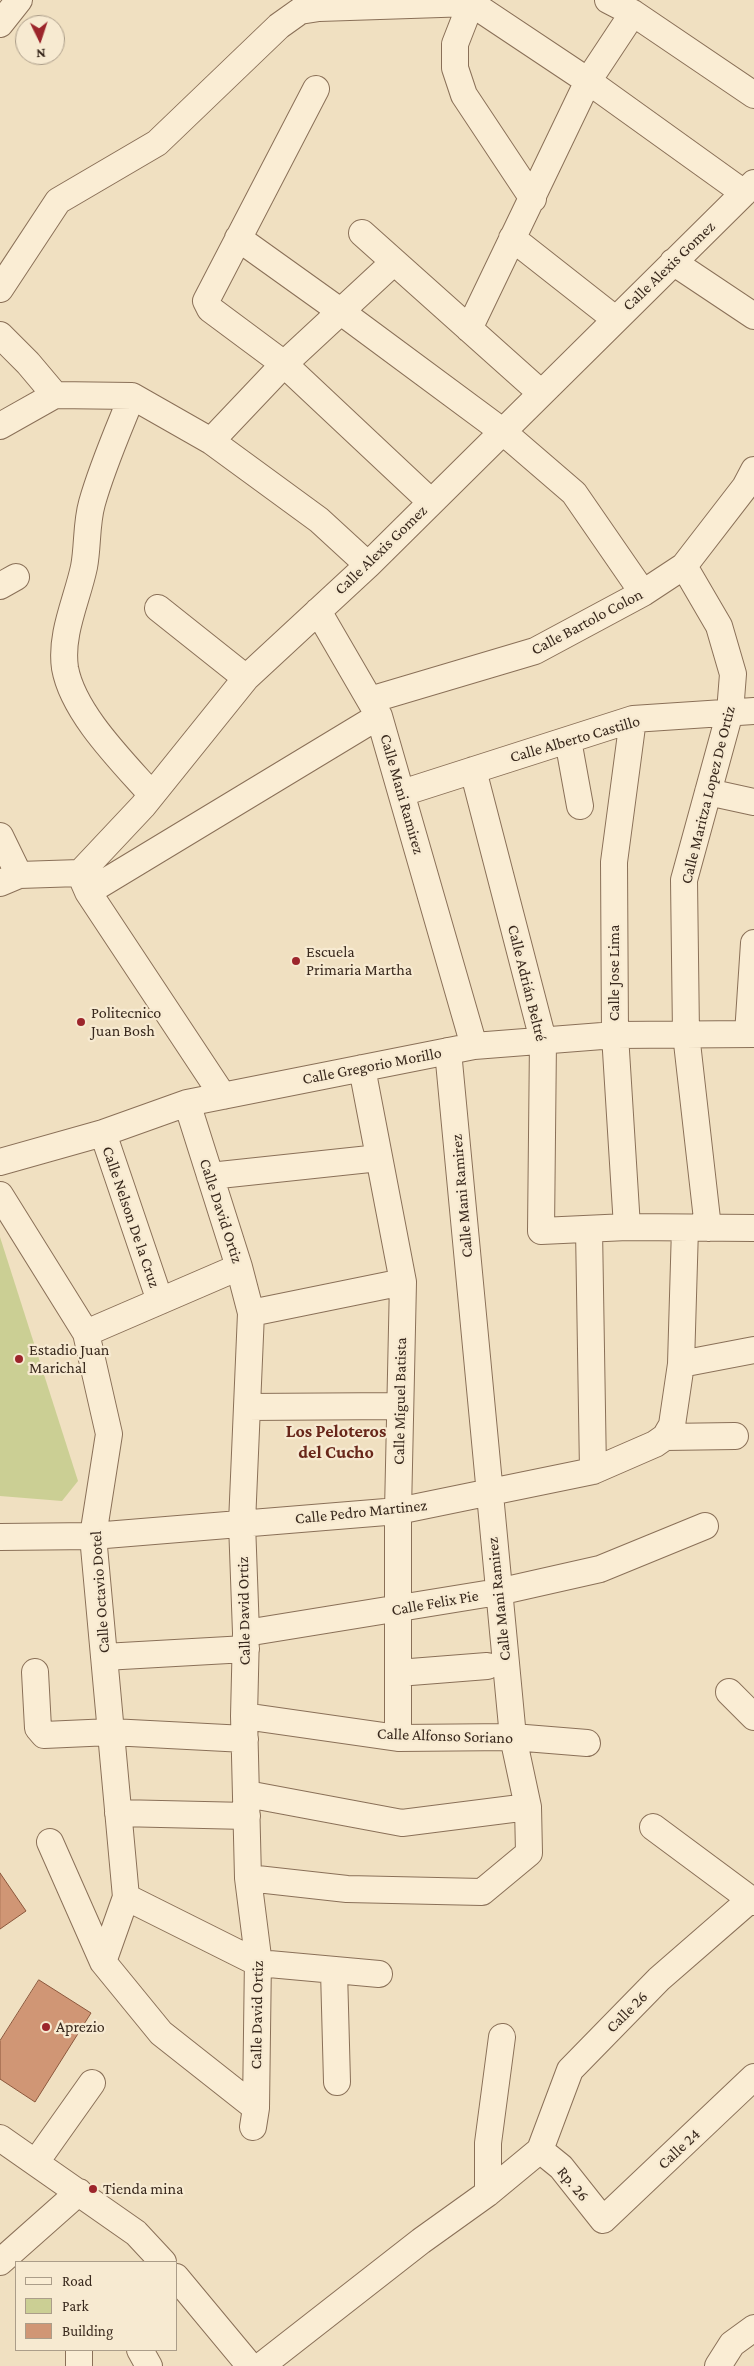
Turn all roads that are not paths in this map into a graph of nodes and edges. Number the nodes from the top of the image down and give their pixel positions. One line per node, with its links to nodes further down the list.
1 (19, 0): 5 (street)
2 (608, 0): 4 (street)
3 (473, 2): 6 (street); 10 (street); 16 (street)
4 (633, 13): 6 (street); 8 (street)
5 (0, 24)
6 (588, 81): 9 (street); 10 (street)
7 (316, 89): 12 (street)
8 (754, 95)
9 (749, 188): 15 (street, Calle Alexis Gomez)
10 (533, 198): 13 (street)
11 (362, 233): 14 (street)
12 (238, 238): 17 (street); 22 (street)
13 (512, 238): 19 (street); 20 (street)
14 (394, 262): 17 (street); 20 (street)
15 (673, 262): 18 (street); 19 (street, Calle Alexis Gomez)
16 (0, 289)
17 (340, 310): 22 (street); 27 (street)
18 (754, 316)
19 (615, 319): 23 (street, Calle Alexis Gomez)
20 (468, 330): 23 (street)
21 (0, 335): 24 (street)
22 (284, 364): 28 (street); 30 (street)
23 (541, 393): 27 (street, Calle Alexis Gomez)
24 (55, 395): 25 (street); 26 (street)
25 (132, 396): 28 (street); 44 (street)
26 (0, 426)
27 (502, 431): 30 (street, Calle Alexis Gomez); 33 (street)
28 (212, 441): 31 (street)
29 (751, 485): 32 (street, Calle Bartolo Colon)
30 (431, 502): 31 (street, Calle Alexis Gomez)
31 (368, 564): 35 (street, Calle Alexis Gomez)
32 (684, 566): 33 (street, Calle Bartolo Colon); 38 (street, Calle Maritza Lopez De Ortiz)
33 (643, 593): 37 (street, Calle Bartolo Colon)
34 (158, 608): 36 (street)
35 (318, 611): 36 (street, Calle Alexis Gomez); 37 (street, Calle Mani Ramirez)
36 (246, 678): 44 (street, Calle Alexis Gomez)
37 (375, 708): 43 (street, Calle Mani Ramirez); 49 (street, Calle Bartolo Colon)
38 (742, 712): 39 (street, Calle Alberto Castillo); 42 (street, Calle Maritza Lopez De Ortiz)
39 (633, 719): 40 (street, Calle Alberto Castillo); 51 (street, Calle Jose Lima)
40 (568, 740): 41 (street, Calle Alberto Castillo); 46 (street)
41 (474, 770): 43 (street, Calle Alberto Castillo); 54 (street, Calle Adrián Beltré)
42 (708, 792): 45 (street); 52 (street, Calle Maritza Lopez De Ortiz)
43 (402, 793): 55 (street, Calle Mani Ramirez)
44 (152, 795): 49 (street, Calle Alexis Gomez)
45 (754, 802)
46 (580, 806)
47 (0, 836): 48 (street)
48 (9, 879): 49 (street)
49 (84, 882): 58 (street)
50 (754, 943): 53 (street)
51 (615, 1034): 52 (street, Calle Gregorio Morillo); 54 (street, Calle Gregorio Morillo); 65 (street, Calle Jose Lima)
52 (686, 1034): 53 (street, Calle Gregorio Morillo); 66 (street, Calle Maritza Lopez De Ortiz)
53 (751, 1034)
54 (543, 1040): 55 (street, Calle Gregorio Morillo); 68 (street, Calle Adrián Beltré)
55 (474, 1046): 56 (street, Calle Gregorio Morillo)
56 (448, 1051): 57 (street, Calle Gregorio Morillo); 81 (street, Calle Mani Ramirez)
57 (362, 1068): 58 (street, Calle Gregorio Morillo); 61 (street, Calle Miguel Batista)
58 (223, 1096): 59 (street, Calle Gregorio Morillo)
59 (187, 1104): 60 (street, Calle Gregorio Morillo); 63 (street, Calle David Ortiz)
60 (103, 1133): 62 (street, Calle Gregorio Morillo); 71 (street, Calle Nelson De la Cruz)
61 (379, 1158): 63 (street); 70 (street, Calle Miguel Batista)
62 (0, 1162)
63 (210, 1176): 69 (street, Calle David Ortiz)
64 (0, 1195): 73 (street, Calle Octavio Dotel)
65 (627, 1227): 66 (street); 68 (street)
66 (697, 1228): 67 (street); 75 (street, Calle Maritza Lopez De Ortiz)
67 (754, 1228)
68 (589, 1229): 80 (street)
69 (239, 1266): 71 (street); 72 (street, Calle David Ortiz)
70 (403, 1282): 72 (street); 76 (street, Calle Miguel Batista)
71 (160, 1301): 73 (street)
72 (251, 1313): 77 (street, Calle David Ortiz)
73 (86, 1332): 85 (street, Calle Octavio Dotel)
74 (754, 1350): 75 (street)
75 (681, 1364): 78 (street)
76 (400, 1406): 77 (street); 82 (street, Calle Miguel Batista)
77 (247, 1407): 83 (street, Calle David Ortiz)
78 (665, 1436): 79 (street); 80 (street, Calle Pedro Martinez)
79 (735, 1436)
80 (593, 1471): 81 (street, Calle Pedro Martinez)
81 (488, 1493): 82 (street, Calle Pedro Martinez); 87 (street, Calle Mani Ramirez)
82 (398, 1511): 83 (street, Calle Pedro Martinez); 88 (street, Calle Miguel Batista)
83 (242, 1523): 85 (street, Calle Pedro Martinez); 89 (street, Calle David Ortiz)
84 (705, 1526): 87 (street, Calle Felix Pie)
85 (93, 1536): 86 (street, Calle Pedro Martinez); 90 (street, Calle Octavio Dotel)
86 (0, 1538)
87 (498, 1592): 88 (street, Calle Felix Pie); 98 (street, Calle Mani Ramirez)
88 (398, 1610): 89 (street, Calle Felix Pie); 93 (street, Calle Miguel Batista)
89 (246, 1641): 90 (street, Calle Felix Pie); 96 (street, Calle David Ortiz)
90 (104, 1657): 97 (street, Calle Octavio Dotel)
91 (488, 1666): 93 (street)
92 (35, 1672): 97 (street, Calle Alfonso Soriano)
93 (398, 1673): 99 (street, Calle Miguel Batista)
94 (728, 1692): 95 (street)
95 (754, 1717)
96 (245, 1727): 97 (street, Calle Alfonso Soriano); 99 (street, Calle Alfonso Soriano); 101 (street, Calle David Ortiz)
97 (111, 1732): 103 (street, Calle Octavio Dotel)
98 (512, 1737): 99 (street, Calle Alfonso Soriano); 100 (street, Calle Alfonso Soriano); 102 (street, Calle Mani Ramirez)
99 (398, 1738)
100 (587, 1743)
101 (247, 1805): 102 (street); 103 (street); 106 (street, Calle David Ortiz)
102 (528, 1807): 106 (street, Calle Mani Ramirez)
103 (118, 1813): 107 (street, Calle Octavio Dotel)
104 (654, 1827): 108 (street)
105 (50, 1842): 109 (street)
106 (248, 1878): 110 (street, Calle David Ortiz)
107 (126, 1897): 109 (street); 110 (street)
108 (753, 1900): 118 (street, Calle 26)
109 (103, 1962): 110 (street, Calle David Ortiz)
110 (258, 1963): 111 (street)
111 (334, 1971): 112 (street); 114 (street)
112 (379, 1974)
113 (502, 2037): 121 (street)
114 (337, 2082)
115 (92, 2083): 119 (street)
116 (752, 2083): 122 (street, Calle 24)
117 (0, 2138): 119 (street)
118 (540, 2150): 121 (street); 122 (street, Rp. 26)
119 (36, 2162): 120 (street)
120 (79, 2192): 123 (street); 124 (street)
121 (488, 2193): 129 (street)
122 (603, 2220)
123 (150, 2258)
124 (0, 2262)
125 (178, 2283): 129 (street)
126 (754, 2328): 132 (street)
127 (79, 2351): 130 (street)
128 (141, 2351): 131 (street)
129 (248, 2365)
130 (79, 2366)
131 (149, 2366)
132 (718, 2366)

